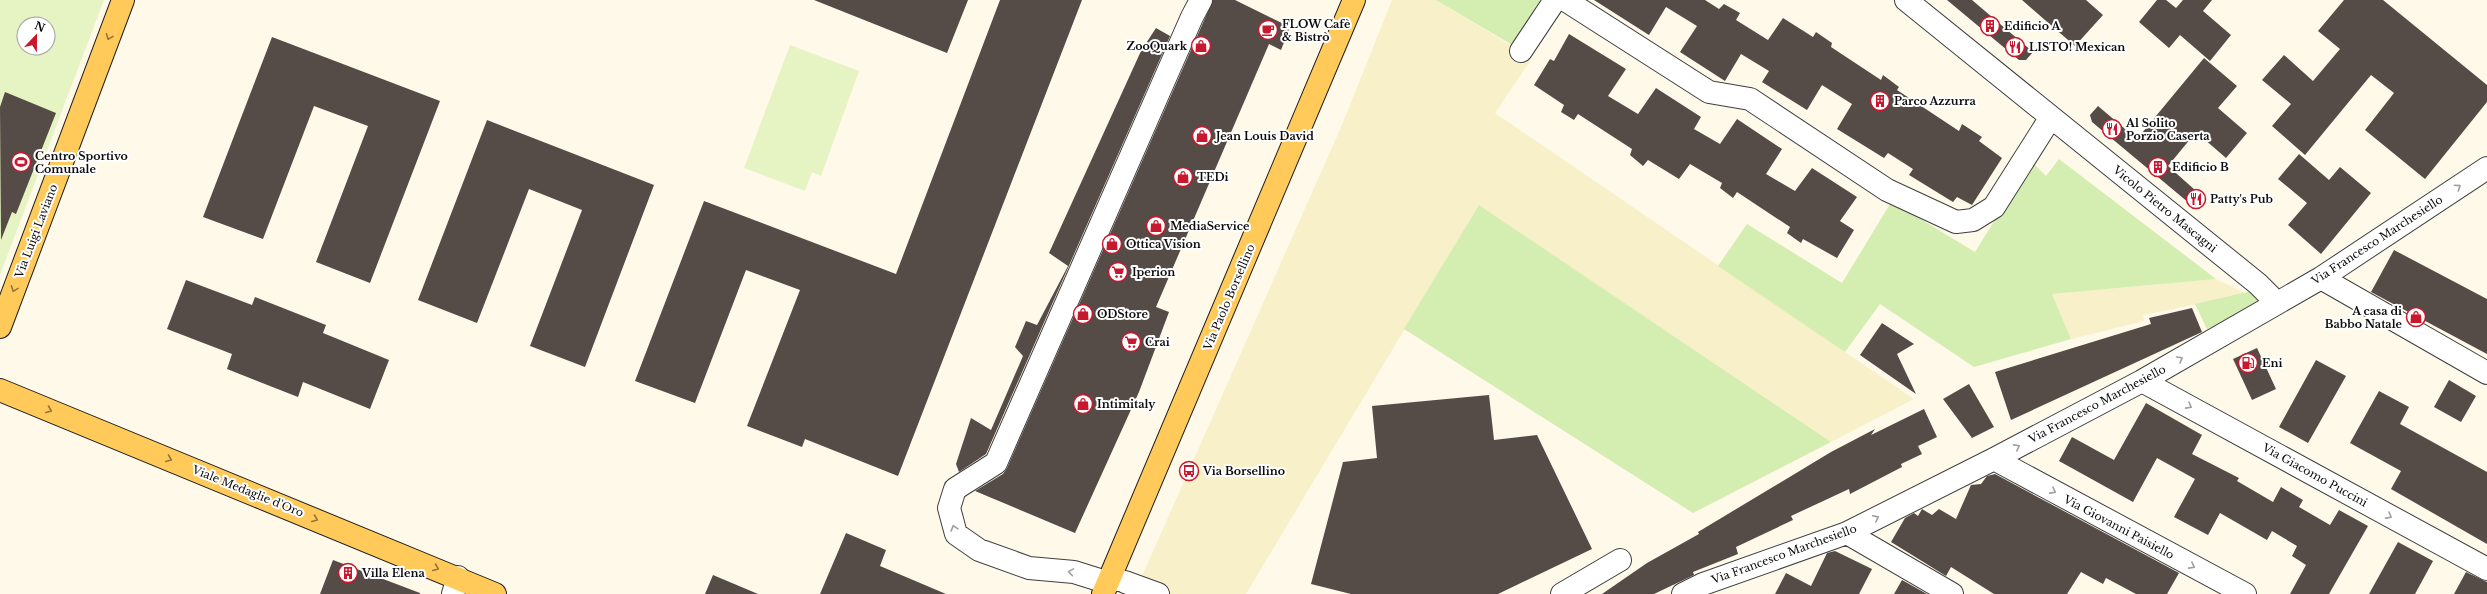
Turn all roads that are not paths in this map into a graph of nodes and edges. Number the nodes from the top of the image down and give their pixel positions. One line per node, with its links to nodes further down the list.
1 (123, 0): 12 (main road, Via Luigi Laviano, one-way to 12)
2 (1201, 0): 21 (street, one-way to 2)
3 (1354, 0): 21 (main road, Via Paolo Borsellino)
4 (1555, 0): 7 (street)
5 (1565, 0): 8 (street)
6 (1906, 0): 8 (street, Vicolo Pietro Mascagni)
7 (1522, 51)
8 (2051, 117): 11 (street, Vicolo Pietro Mascagni)
9 (2487, 168): 10 (street, Via Francesco Marchesiello, one-way to 9)
10 (2321, 278): 11 (street, Via Francesco Marchesiello); 13 (street)
11 (2277, 303): 14 (street, Via Francesco Marchesiello, one-way to 11)
12 (0, 327)
13 (2487, 373)
14 (2142, 381): 16 (street, Via Francesco Marchesiello, one-way to 14); 19 (street, Via Giacomo Puccini, one-way to 19)
15 (4, 388): 20 (main road, Viale Medaglie d'Oro, one-way to 20)
16 (1994, 459): 17 (street, Via Francesco Marchesiello, one-way to 16); 28 (street, Via Giovanni Paisiello, one-way to 28)
17 (1846, 533): 22 (street, Via Francesco Marchesiello); 27 (street)
18 (1620, 560): 25 (street)
19 (2487, 569)
20 (456, 586): 23 (main road, Viale Medaglie d'Oro)
21 (1112, 586): 24 (street)
22 (1711, 589): 26 (street, Via Francesco Marchesiello)
23 (487, 592)
24 (1158, 594)
25 (1562, 594)
26 (1683, 594)
27 (1952, 594)
28 (2245, 594)

